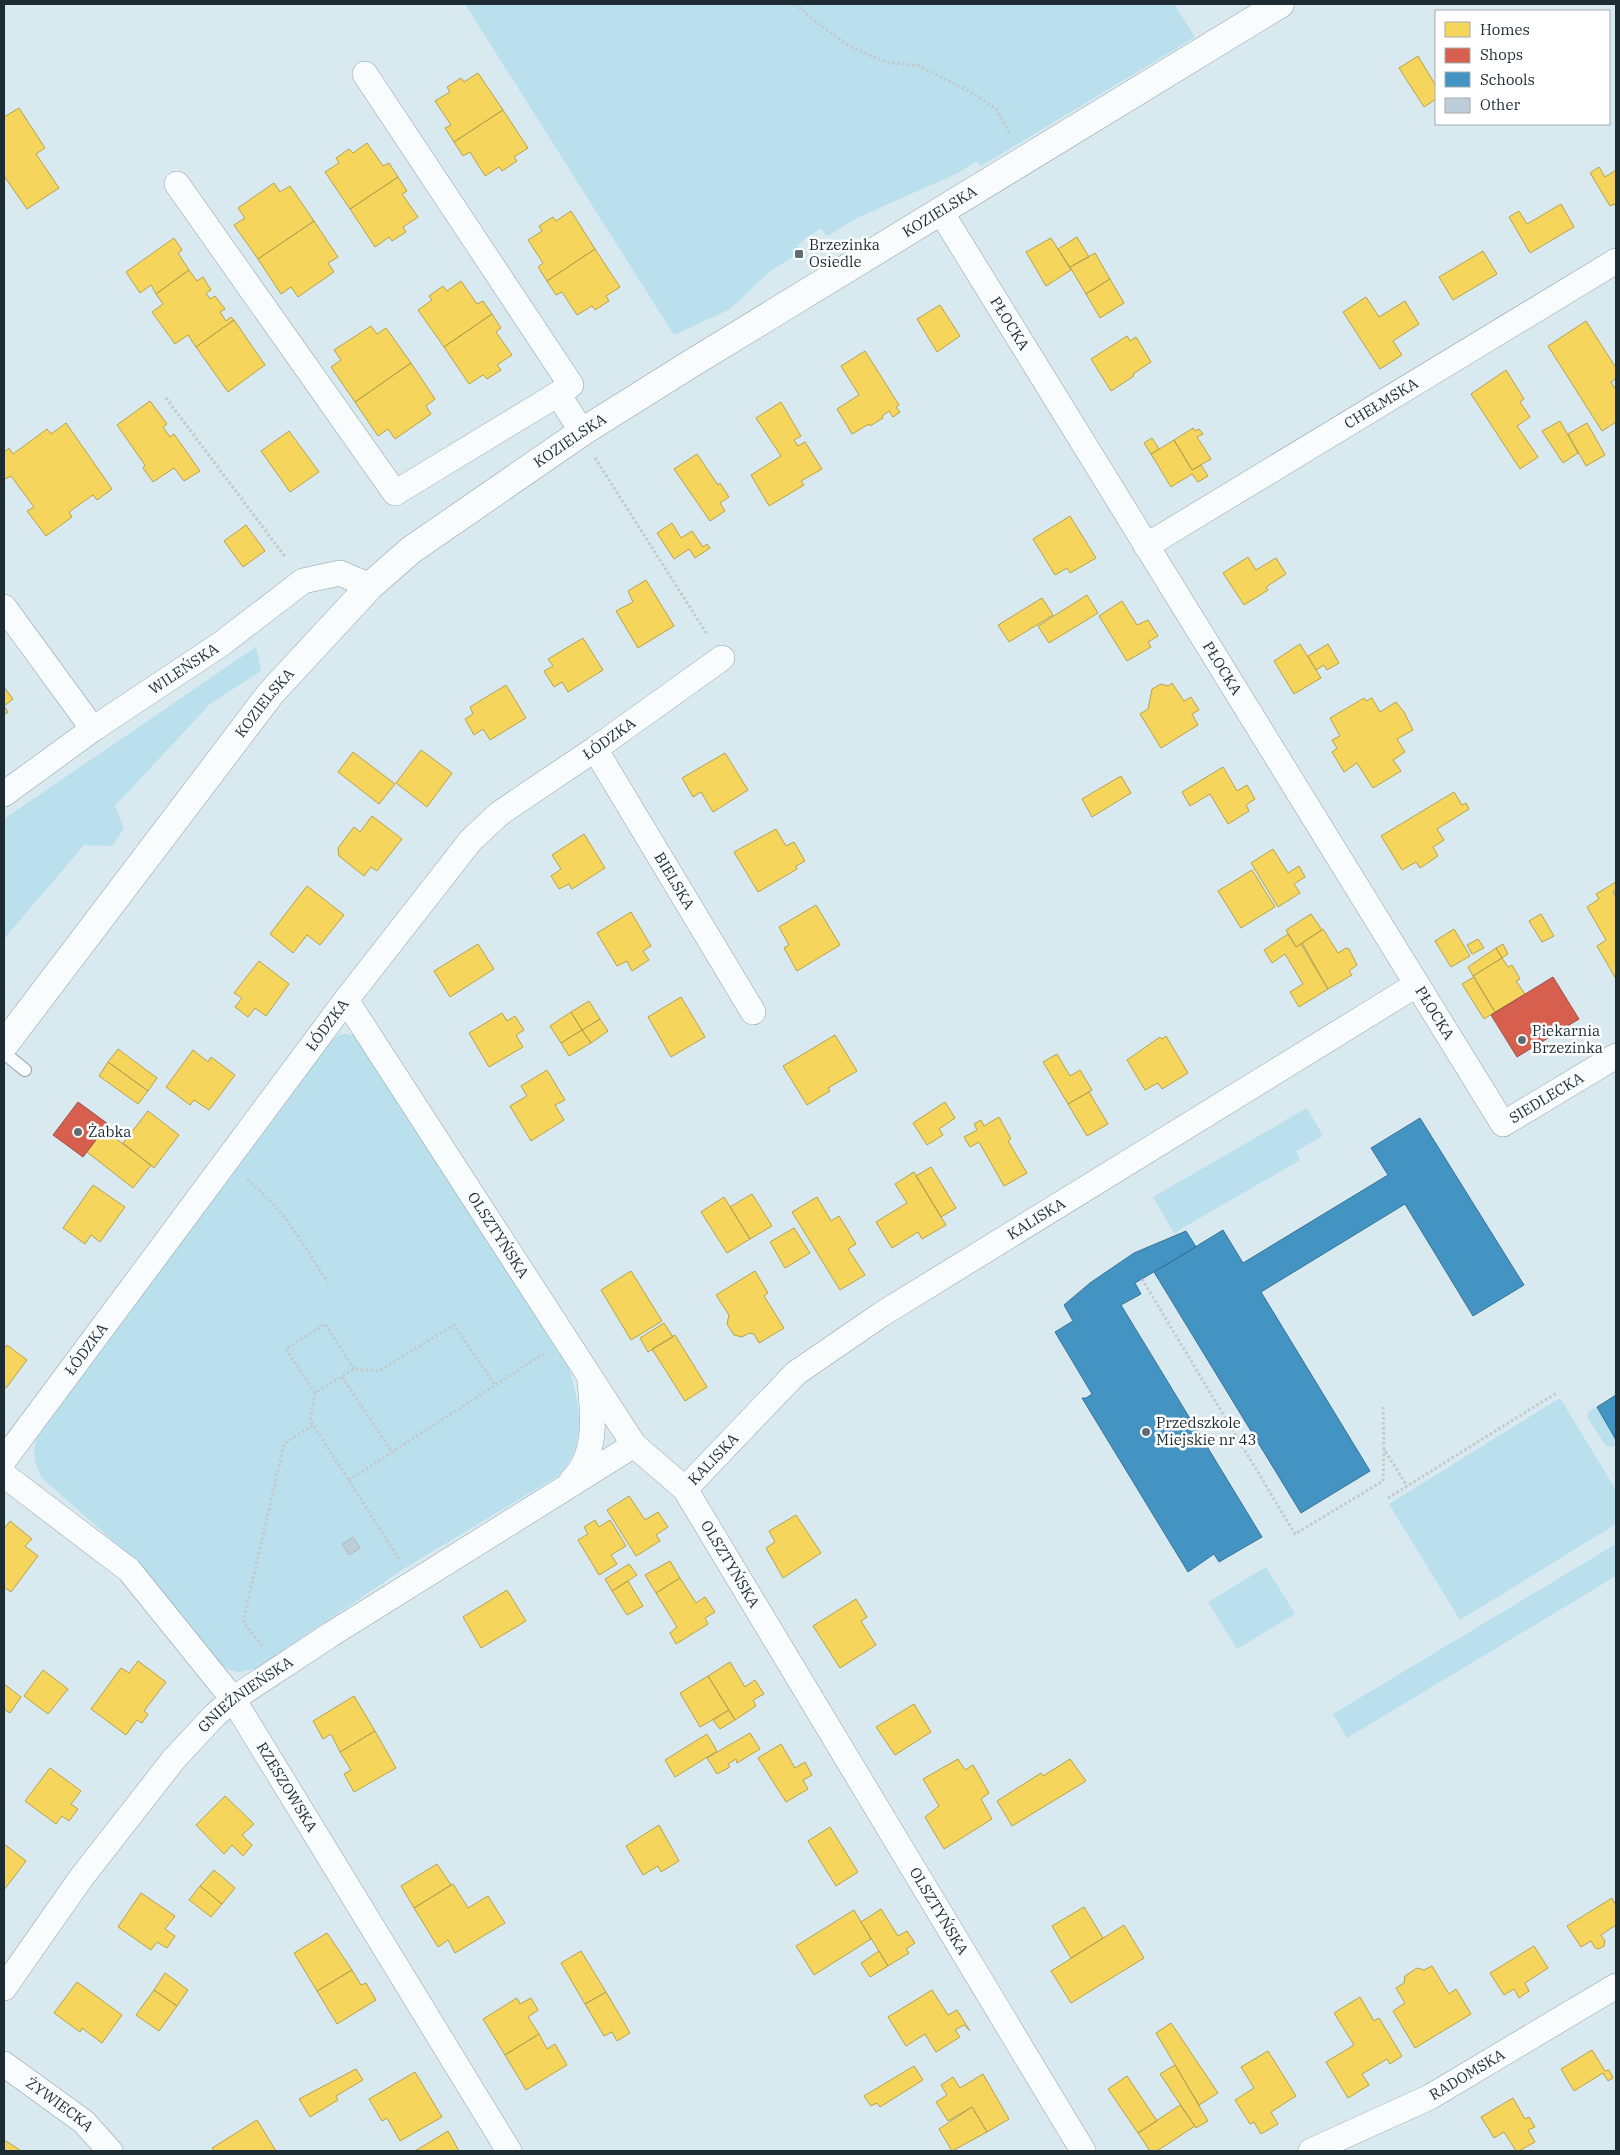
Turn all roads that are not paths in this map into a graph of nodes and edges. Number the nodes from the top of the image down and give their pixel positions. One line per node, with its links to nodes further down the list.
1 (1280, 4): 4 (street, KOZIELSKA)
2 (365, 74): 6 (street)
3 (177, 184): 6 (street)
4 (942, 212): 7 (street, KOZIELSKA); 8 (street, PŁOCKA)
5 (1616, 261): 8 (street, CHEŁMSKA)
6 (558, 394): 7 (street)
7 (587, 444): 9 (street, KOZIELSKA)
8 (1146, 546): 15 (street, PŁOCKA)
9 (370, 586): 12 (street, WILEŃSKA); 18 (street, KOZIELSKA)
10 (4, 607): 12 (street)
11 (722, 658): 13 (street, ŁÓDZKA)
12 (93, 729): 14 (street, WILEŃSKA)
13 (595, 748): 16 (street, ŁÓDZKA); 17 (street, BIELSKA)
14 (4, 794)
15 (1416, 985): 22 (street, PŁOCKA); 28 (street, KALISKA)
16 (346, 1000): 23 (street, OLSZTYŃSKA); 25 (street, ŁÓDZKA)
17 (754, 1012)
18 (4, 1045)
19 (4, 1053): 21 (lane)
20 (1616, 1056): 22 (street, SIEDLECKA)
21 (26, 1070)
22 (1503, 1124)
23 (589, 1376): 24 (street, OLSZTYŃSKA); 27 (street, GNIEŹNIEŃSKA)
24 (634, 1445): 27 (street, GNIEŹNIEŃSKA); 28 (street, OLSZTYŃSKA)
25 (4, 1460)
26 (4, 1475): 29 (street, RZESZOWSKA)
27 (566, 1485): 29 (street, GNIEŹNIEŃSKA)
28 (685, 1489): 35 (street, OLSZTYŃSKA)
29 (233, 1699): 31 (street, GNIEŹNIEŃSKA); 34 (street, RZESZOWSKA)
30 (1616, 1986): 36 (street, RADOMSKA)
31 (4, 1988)
32 (4, 2064): 33 (street, ŻYWIECKA)
33 (110, 2151)
34 (509, 2151)
35 (1083, 2151)
36 (1311, 2151)

